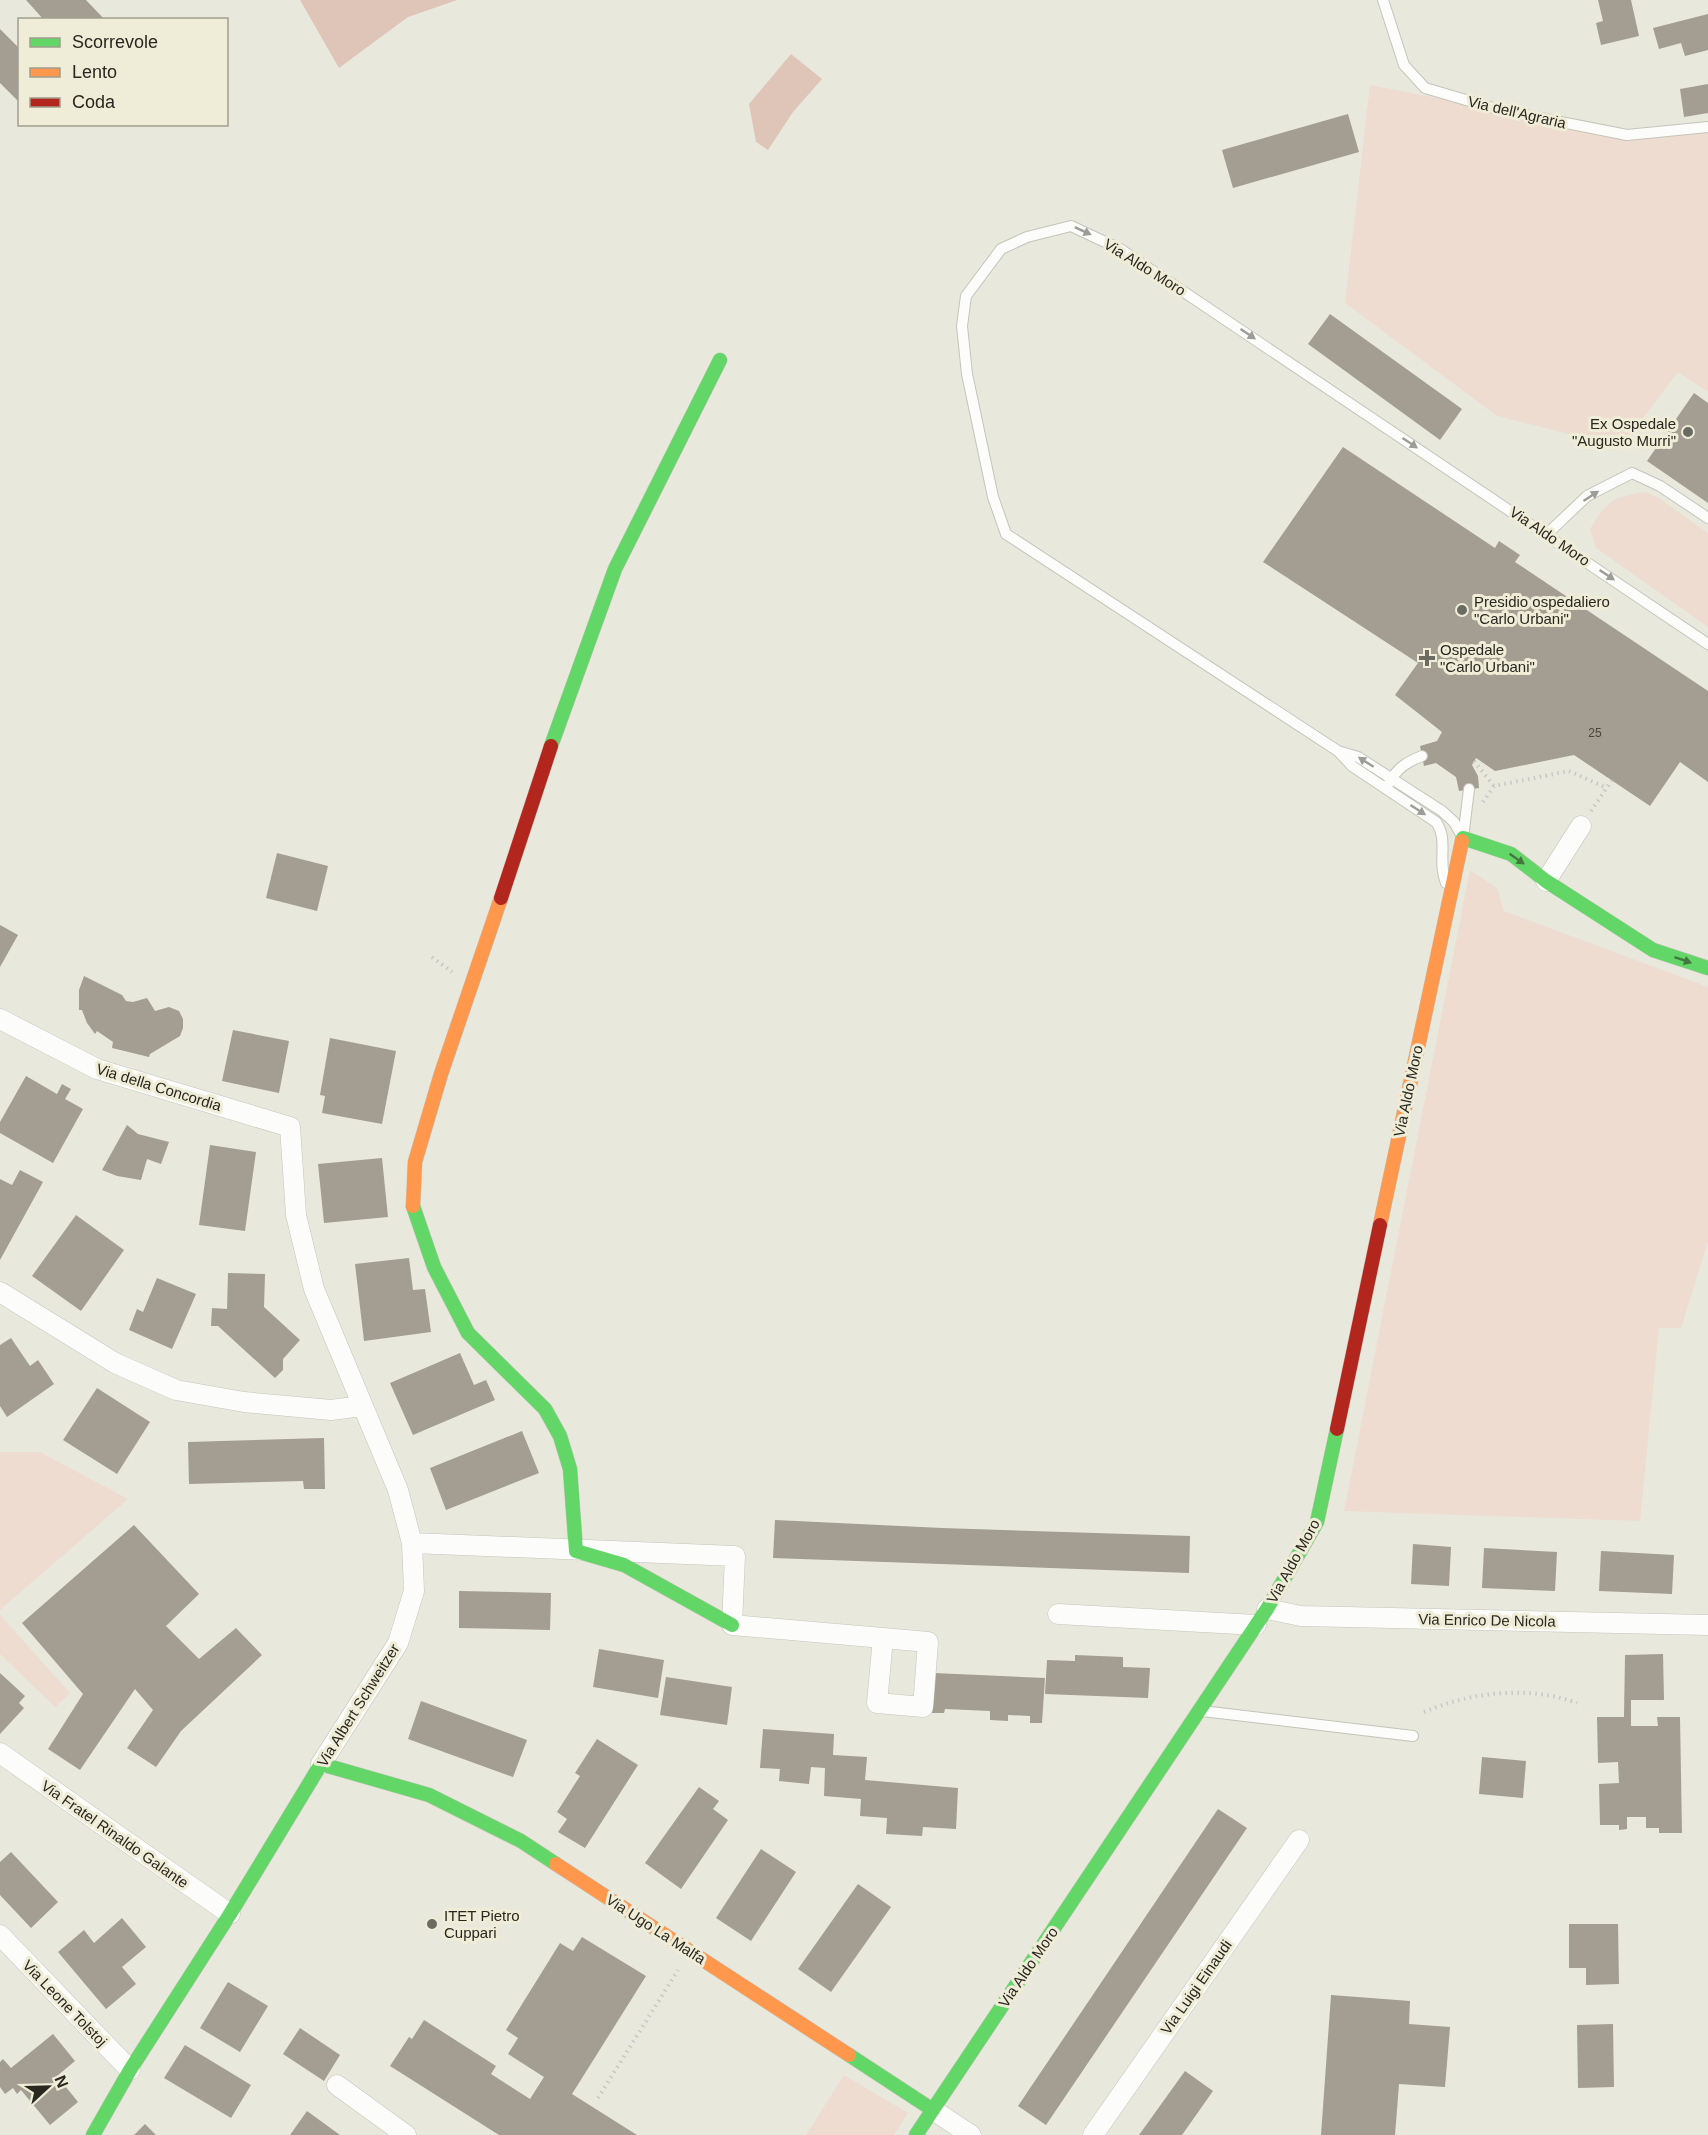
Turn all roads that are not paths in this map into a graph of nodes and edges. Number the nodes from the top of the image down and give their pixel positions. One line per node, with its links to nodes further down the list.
1 (1383, 0): 2 (lane, Via dell'Agraria)
2 (1708, 127)
3 (720, 360): 22 (street)
4 (1708, 519): 5 (lane, one-way to 4)
5 (1547, 534): 6 (lane, Via Aldo Moro, one-way to 6); 7 (lane, Via Aldo Moro, one-way to 5)
6 (1708, 644)
7 (1338, 751): 9 (lane, Via Aldo Moro, one-way to 7); 10 (lane, Via Aldo Moro)
8 (1422, 756): 9 (lane)
9 (1391, 778): 10 (lane); 13 (lane, Via Aldo Moro)
10 (1385, 789): 15 (lane, Via Aldo Moro, one-way to 15)
11 (1469, 789): 13 (lane)
12 (1581, 826): 14 (street)
13 (1463, 838): 14 (street, one-way to 14); 15 (street, Via Aldo Moro)
14 (1546, 881): 16 (street, one-way to 16)
15 (1450, 894): 24 (street, Via Aldo Moro)
16 (1708, 968)
17 (0, 1019): 18 (street, Via della Concordia)
18 (290, 1127): 20 (street, Via Albert Schweitzer)
19 (0, 1292): 20 (street)
20 (362, 1406): 21 (street, Via Albert Schweitzer)
21 (412, 1543): 22 (street); 31 (street, Via Albert Schweitzer)
22 (576, 1551): 26 (street); 26 (street)
23 (1058, 1614): 24 (street, Via Enrico De Nicola)
24 (1261, 1617): 25 (street, Via Enrico De Nicola); 28 (street, Via Aldo Moro)
25 (1708, 1624)
26 (732, 1625): 27 (street)
27 (883, 1638)
28 (1199, 1710): 29 (lane); 37 (street, Via Aldo Moro)
29 (1413, 1736)
30 (0, 1753): 33 (street, Via Fratel Rinaldo Galante)
31 (321, 1764): 33 (street, Via Albert Schweitzer); 37 (street, Via Ugo La Malfa)
32 (1299, 1840): 42 (street, Via Luigi Einaudi)
33 (230, 1914): 35 (street, Via Albert Schweitzer)
34 (0, 1935): 35 (street, Via Leone Tolstoj)
35 (130, 2070): 38 (street, Via Albert Schweitzer)
36 (337, 2085): 39 (street)
37 (933, 2110): 40 (street, Via Aldo Moro); 41 (street, Via Ugo La Malfa)
38 (93, 2135)
39 (406, 2135)
40 (916, 2135)
41 (971, 2135)
42 (1094, 2135)

